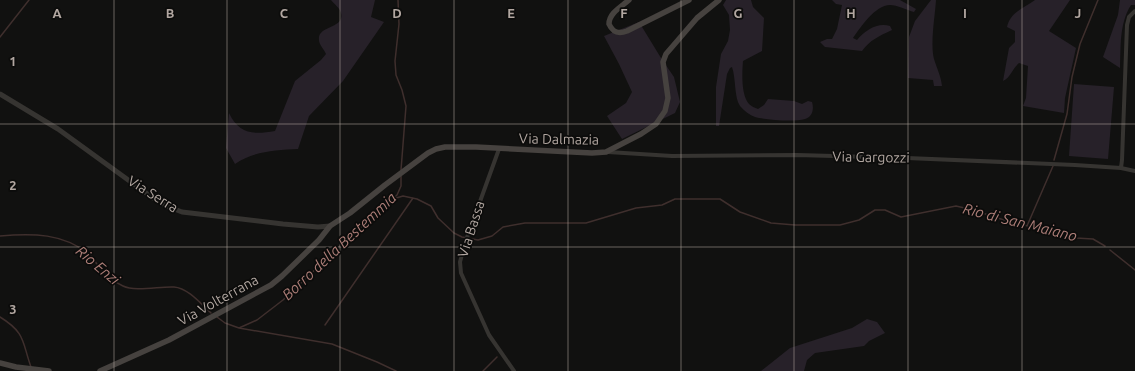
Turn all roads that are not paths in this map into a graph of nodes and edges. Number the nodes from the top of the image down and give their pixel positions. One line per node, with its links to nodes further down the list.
1 (629, 0): 2 (main road)
2 (689, 0)
3 (719, 0): 7 (main road, Via Dalmazia)
4 (1135, 11): 8 (street)
5 (0, 94): 10 (street, Via Serra)
6 (499, 149): 7 (main road, Via Dalmazia); 10 (main road, Via Dalmazia); 14 (street, Via Bassa)
7 (606, 152): 8 (street, Via Gargozzi)
8 (1121, 168): 9 (street, Via Gargozzi)
9 (1135, 170)
10 (330, 226): 13 (main road, Via Volterrana)
11 (0, 363): 12 (main road)
12 (49, 371)
13 (100, 371)
14 (514, 371)

